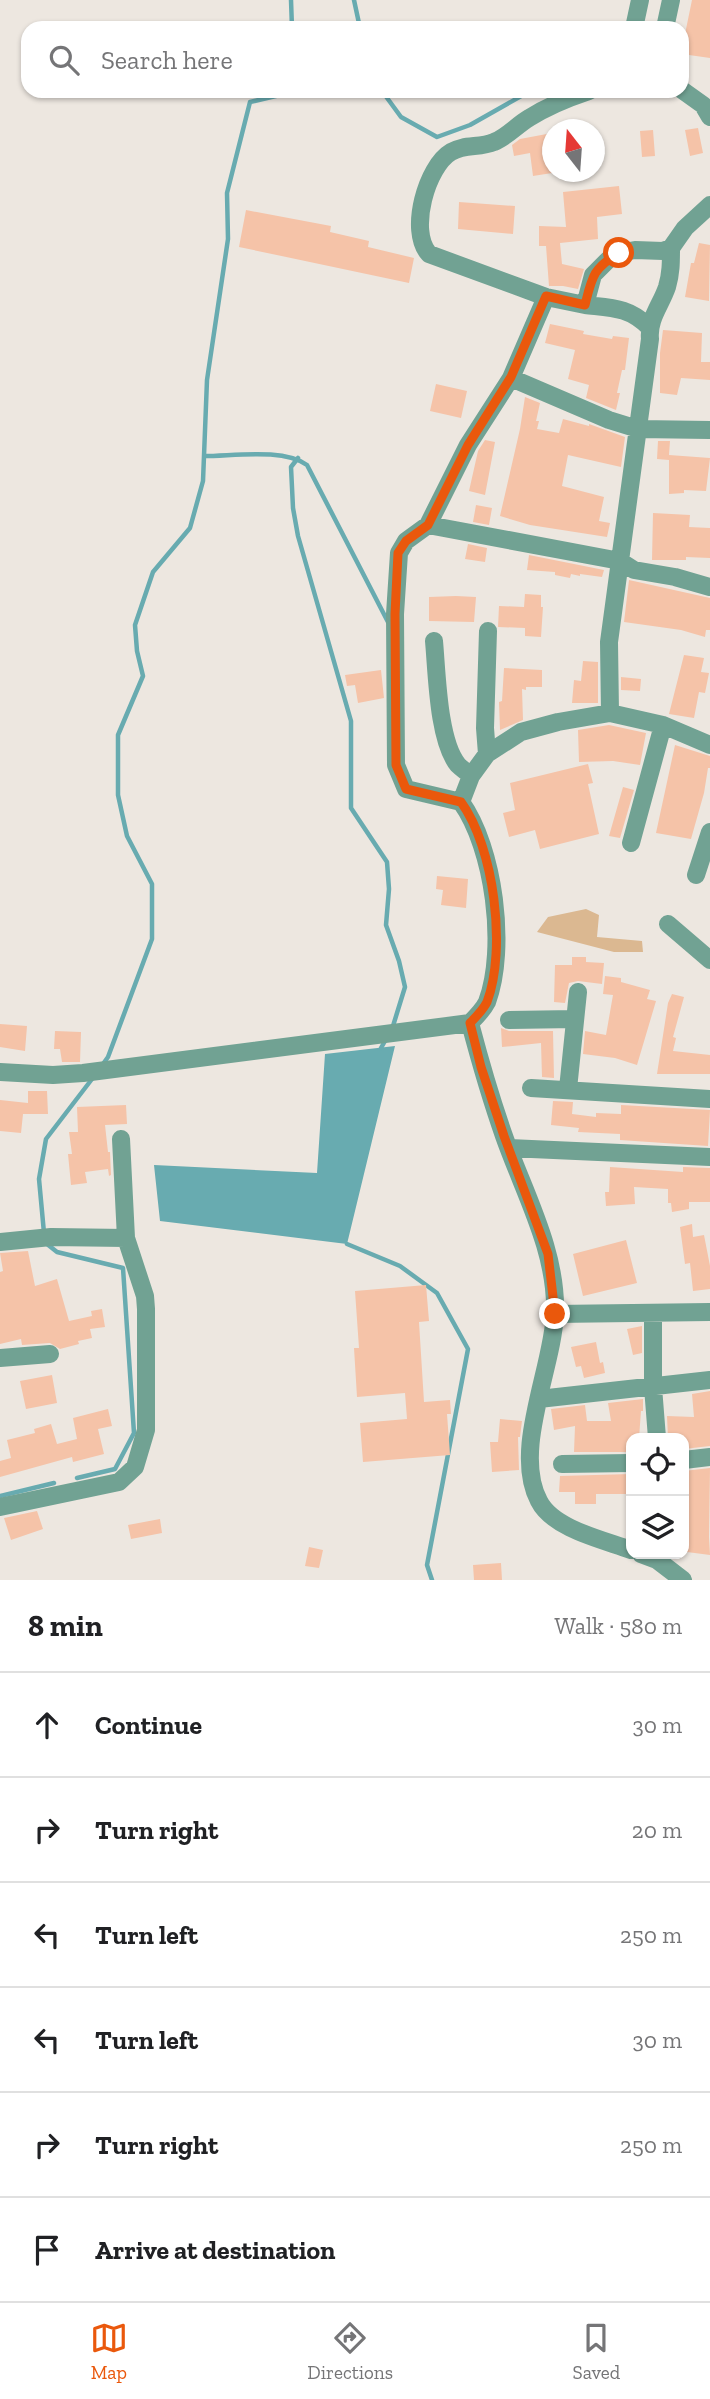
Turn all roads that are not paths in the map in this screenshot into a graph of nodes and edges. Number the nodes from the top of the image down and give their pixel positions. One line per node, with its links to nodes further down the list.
1 (640, 0): 3 (street)
2 (671, 0): 4 (street)
3 (636, 21)
4 (666, 21)
5 (689, 95): 7 (street)
6 (567, 98): 10 (street)
7 (710, 117)
8 (710, 205): 9 (street)
9 (671, 248): 11 (street); 12 (street)
10 (546, 296): 11 (street); 13 (street)
11 (585, 305): 12 (street)
12 (649, 327): 14 (street)
13 (511, 377): 14 (street); 16 (street)
14 (638, 429): 15 (street); 17 (street)
15 (710, 430)
16 (428, 525): 17 (street); 26 (street)
17 (620, 561): 18 (street); 21 (street)
18 (710, 587)
19 (488, 631): 24 (street)
20 (434, 641): 25 (street)
21 (610, 713): 22 (street); 24 (street)
22 (663, 726): 23 (street); 28 (street)
23 (710, 745)
24 (487, 754): 25 (street)
25 (471, 776): 26 (street)
26 (461, 802): 35 (street)
27 (710, 832): 29 (street)
28 (631, 843)
29 (696, 875)
30 (668, 924): 31 (street)
31 (710, 960)
32 (578, 992): 33 (street)
33 (575, 1019): 34 (street); 38 (street)
34 (509, 1020)
35 (470, 1023): 36 (street); 41 (street)
36 (0, 1072)
37 (531, 1088): 38 (street)
38 (568, 1089): 39 (street)
39 (710, 1099)
40 (121, 1139): 43 (street)
41 (509, 1148): 42 (street); 47 (street)
42 (710, 1157)
43 (126, 1238): 44 (street); 58 (street)
44 (0, 1242)
45 (710, 1312): 46 (street)
46 (653, 1313): 47 (street); 51 (street)
47 (555, 1314): 52 (street)
48 (50, 1354): 49 (street)
49 (0, 1358)
50 (710, 1380): 51 (street)
51 (653, 1387): 52 (street); 53 (street)
52 (539, 1399): 59 (street)
53 (657, 1433)
54 (710, 1457): 55 (street)
55 (689, 1459)
56 (626, 1463): 57 (street)
57 (562, 1464)
58 (0, 1507)
59 (626, 1548)
60 (654, 1559): 61 (street)
61 (683, 1580)

